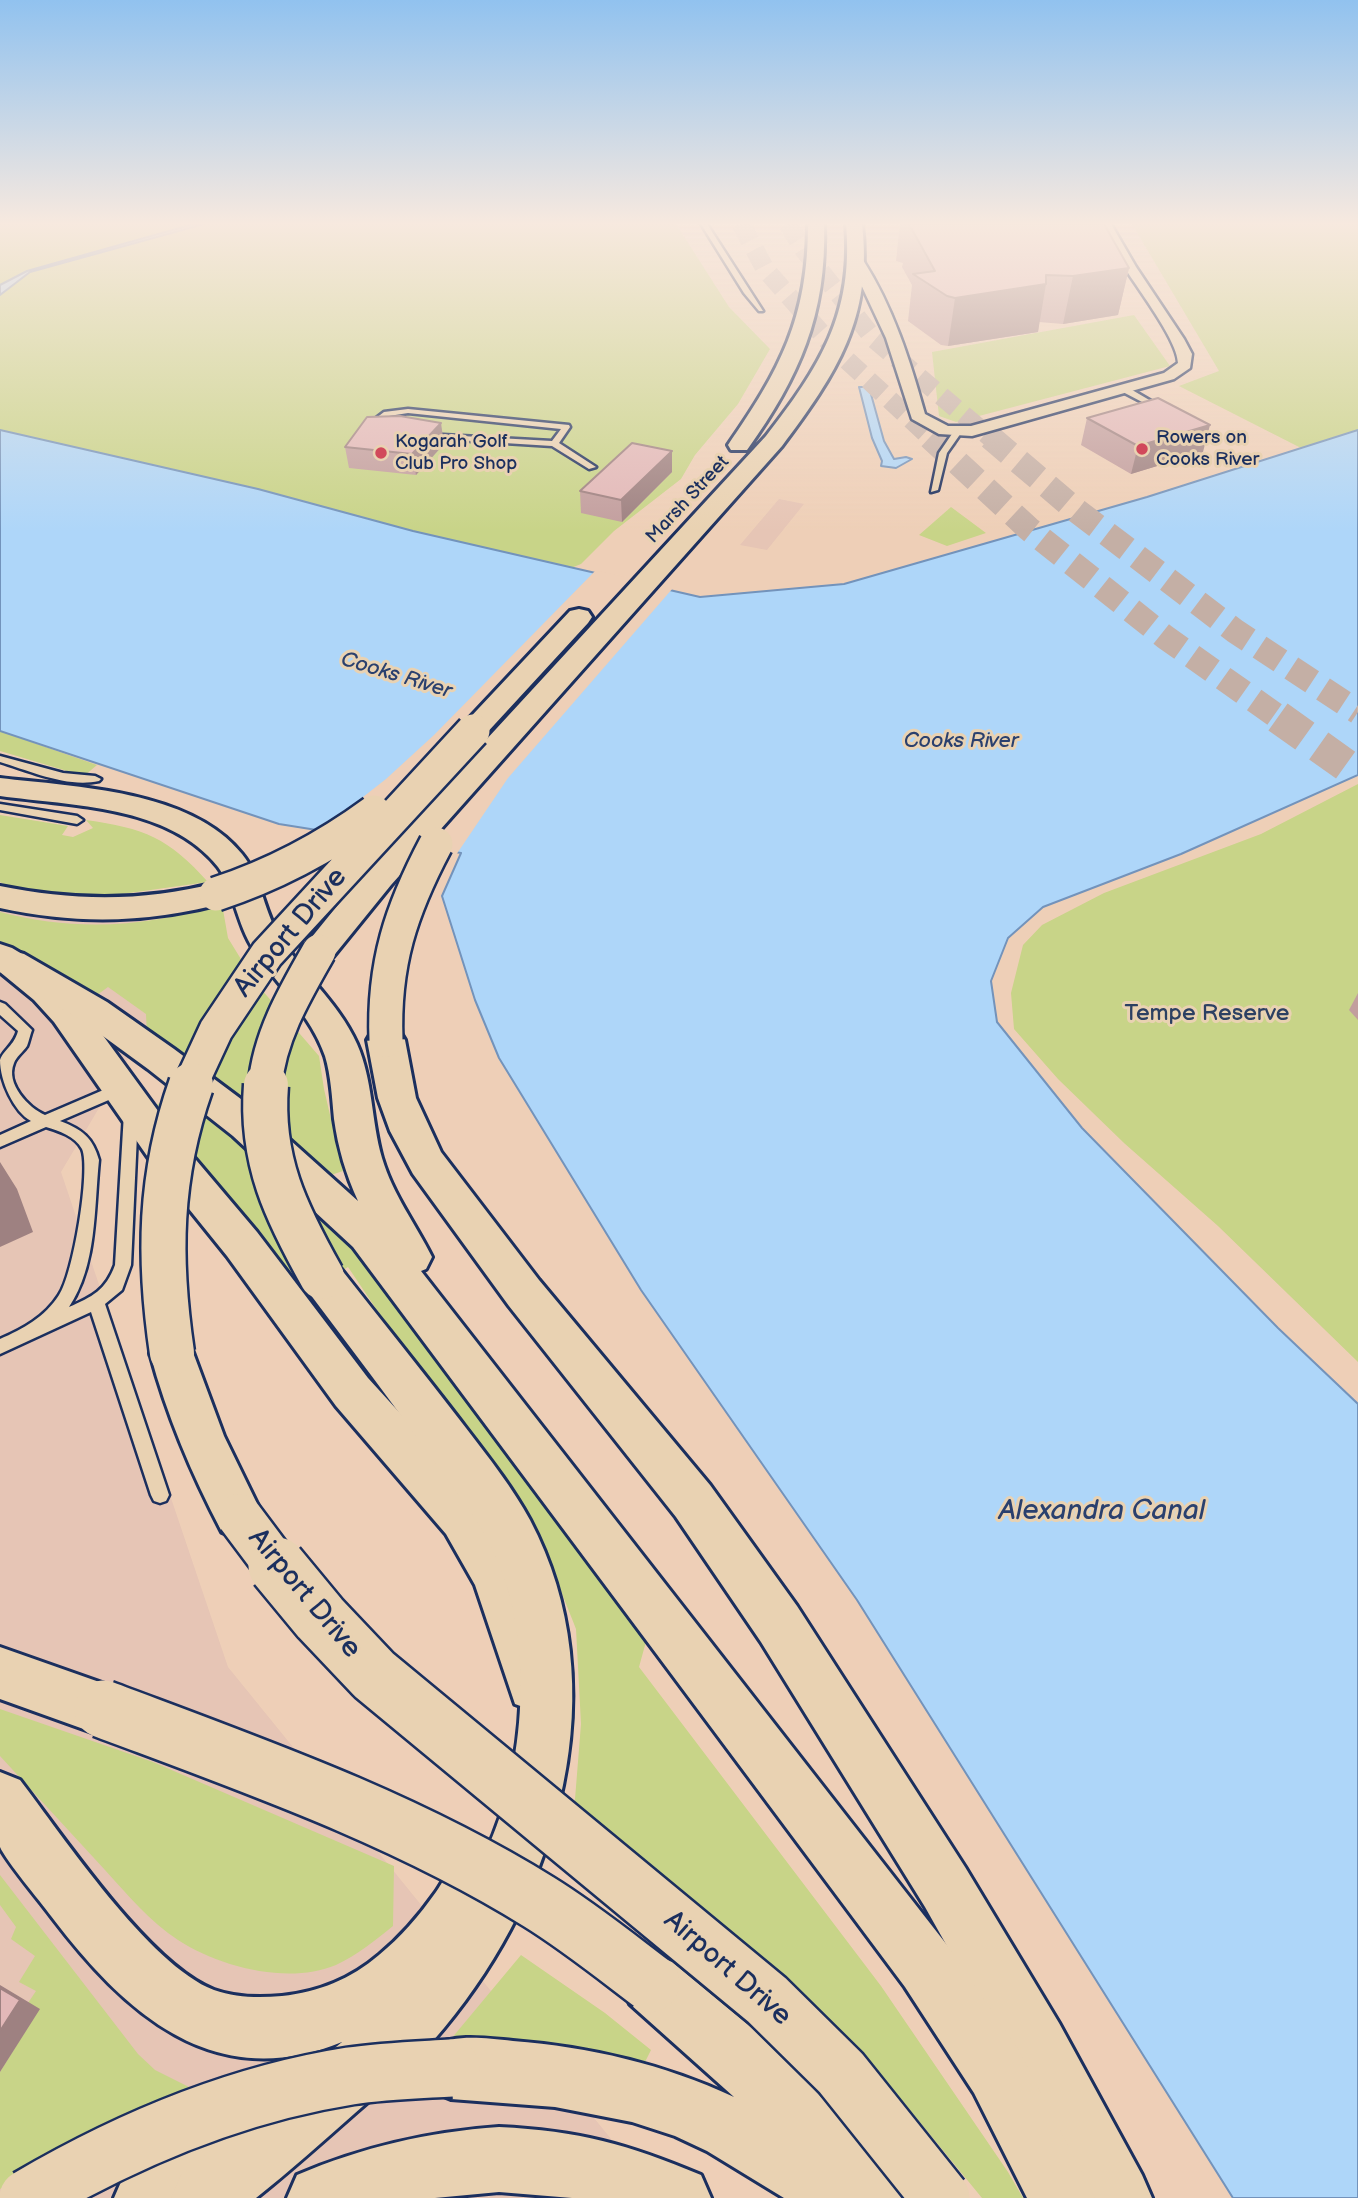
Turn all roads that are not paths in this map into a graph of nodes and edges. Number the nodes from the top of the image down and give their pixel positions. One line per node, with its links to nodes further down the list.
1 (805, 327): 13 (main road, Marsh Street)
2 (844, 327): 15 (main road, Marsh Street)
3 (891, 327): 8 (street, Marsh Street)
4 (1169, 327): 5 (street)
5 (1124, 389): 6 (lane); 8 (street)
6 (1147, 401)
7 (382, 432): 10 (lane)
8 (957, 433): 12 (lane)
9 (409, 435): 10 (lane)
10 (554, 444): 11 (lane)
11 (592, 467)
12 (934, 490)
13 (691, 498)
14 (666, 525): 15 (main road, Marsh Street)
15 (489, 735): 21 (main road, bridge); 34 (main road, bridge); 44 (main road, Airport Drive, bridge); 46 (main road, bridge)
16 (0, 759): 17 (lane)
17 (95, 779)
18 (0, 787): 32 (main road)
19 (0, 807): 20 (lane)
20 (77, 820)
21 (0, 897)
22 (6, 959): 25 (main road); 32 (main road)
23 (0, 1007): 24 (lane)
24 (6, 1060): 26 (lane)
25 (126, 1096): 26 (lane); 28 (lane); 34 (main road)
26 (47, 1121): 27 (lane); 29 (lane)
27 (0, 1141)
28 (96, 1302): 29 (lane); 31 (lane)
29 (29, 1334): 30 (lane)
30 (0, 1347)
31 (160, 1495)
32 (595, 1531): 45 (main road)
33 (0, 1673): 43 (main road, bridge)
34 (544, 1741): 35 (main road); 36 (main road)
35 (0, 1800)
36 (393, 2038): 38 (main road); 39 (main road)
37 (28, 2198): 42 (main road, bridge)
38 (147, 2198)
39 (204, 2198)
40 (320, 2198): 41 (main road)
41 (678, 2198)
42 (839, 2198)
43 (870, 2198)
44 (941, 2198)
45 (1062, 2198)
46 (1119, 2198)

